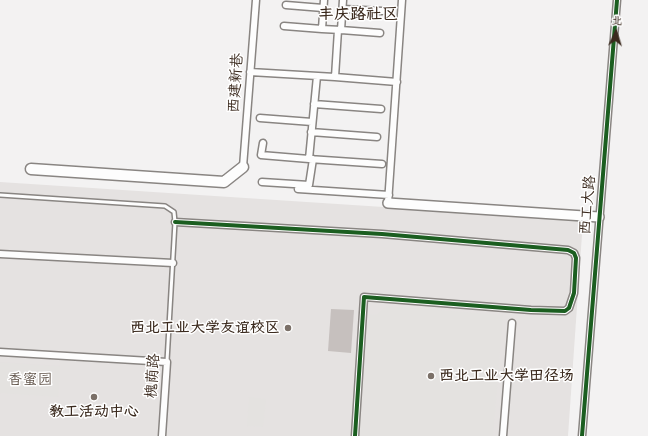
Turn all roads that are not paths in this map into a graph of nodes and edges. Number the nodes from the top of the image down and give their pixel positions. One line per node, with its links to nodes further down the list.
1 (256, 0): 14 (street, 西建新巷)
2 (324, 0): 7 (street)
3 (343, 0): 8 (street)
4 (402, 0): 17 (street)
5 (617, 0): 33 (street, 西工大路)
6 (286, 5): 7 (street)
7 (323, 8): 11 (street)
8 (343, 9): 9 (street); 12 (street)
9 (382, 12)
10 (284, 26): 11 (street)
11 (322, 29): 12 (street)
12 (339, 30): 13 (street); 16 (street)
13 (380, 33)
14 (250, 72): 15 (street); 27 (street, 西建新巷)
15 (317, 76): 16 (street); 18 (street)
16 (335, 77): 17 (street)
17 (397, 82): 32 (street)
18 (314, 104): 19 (street); 21 (street)
19 (381, 109)
20 (260, 118): 21 (street)
21 (312, 122): 22 (street)
22 (311, 132): 23 (street); 25 (street)
23 (377, 137)
24 (263, 143): 25 (street)
25 (311, 159): 26 (street); 29 (street)
26 (382, 164)
27 (243, 167): 28 (main road)
28 (31, 169)
29 (262, 182)
30 (298, 189): 32 (street)
31 (0, 195): 34 (lane)
32 (389, 199): 33 (main road)
33 (599, 217): 43 (street, 西工大路)
34 (175, 222): 36 (lane, 槐荫路); 41 (street)
35 (0, 254): 36 (street)
36 (173, 263): 39 (lane, 槐荫路)
37 (512, 323): 42 (street)
38 (0, 352): 39 (street)
39 (167, 362): 40 (street, 槐荫路)
40 (162, 436)
41 (354, 436)
42 (503, 436)
43 (582, 436)

